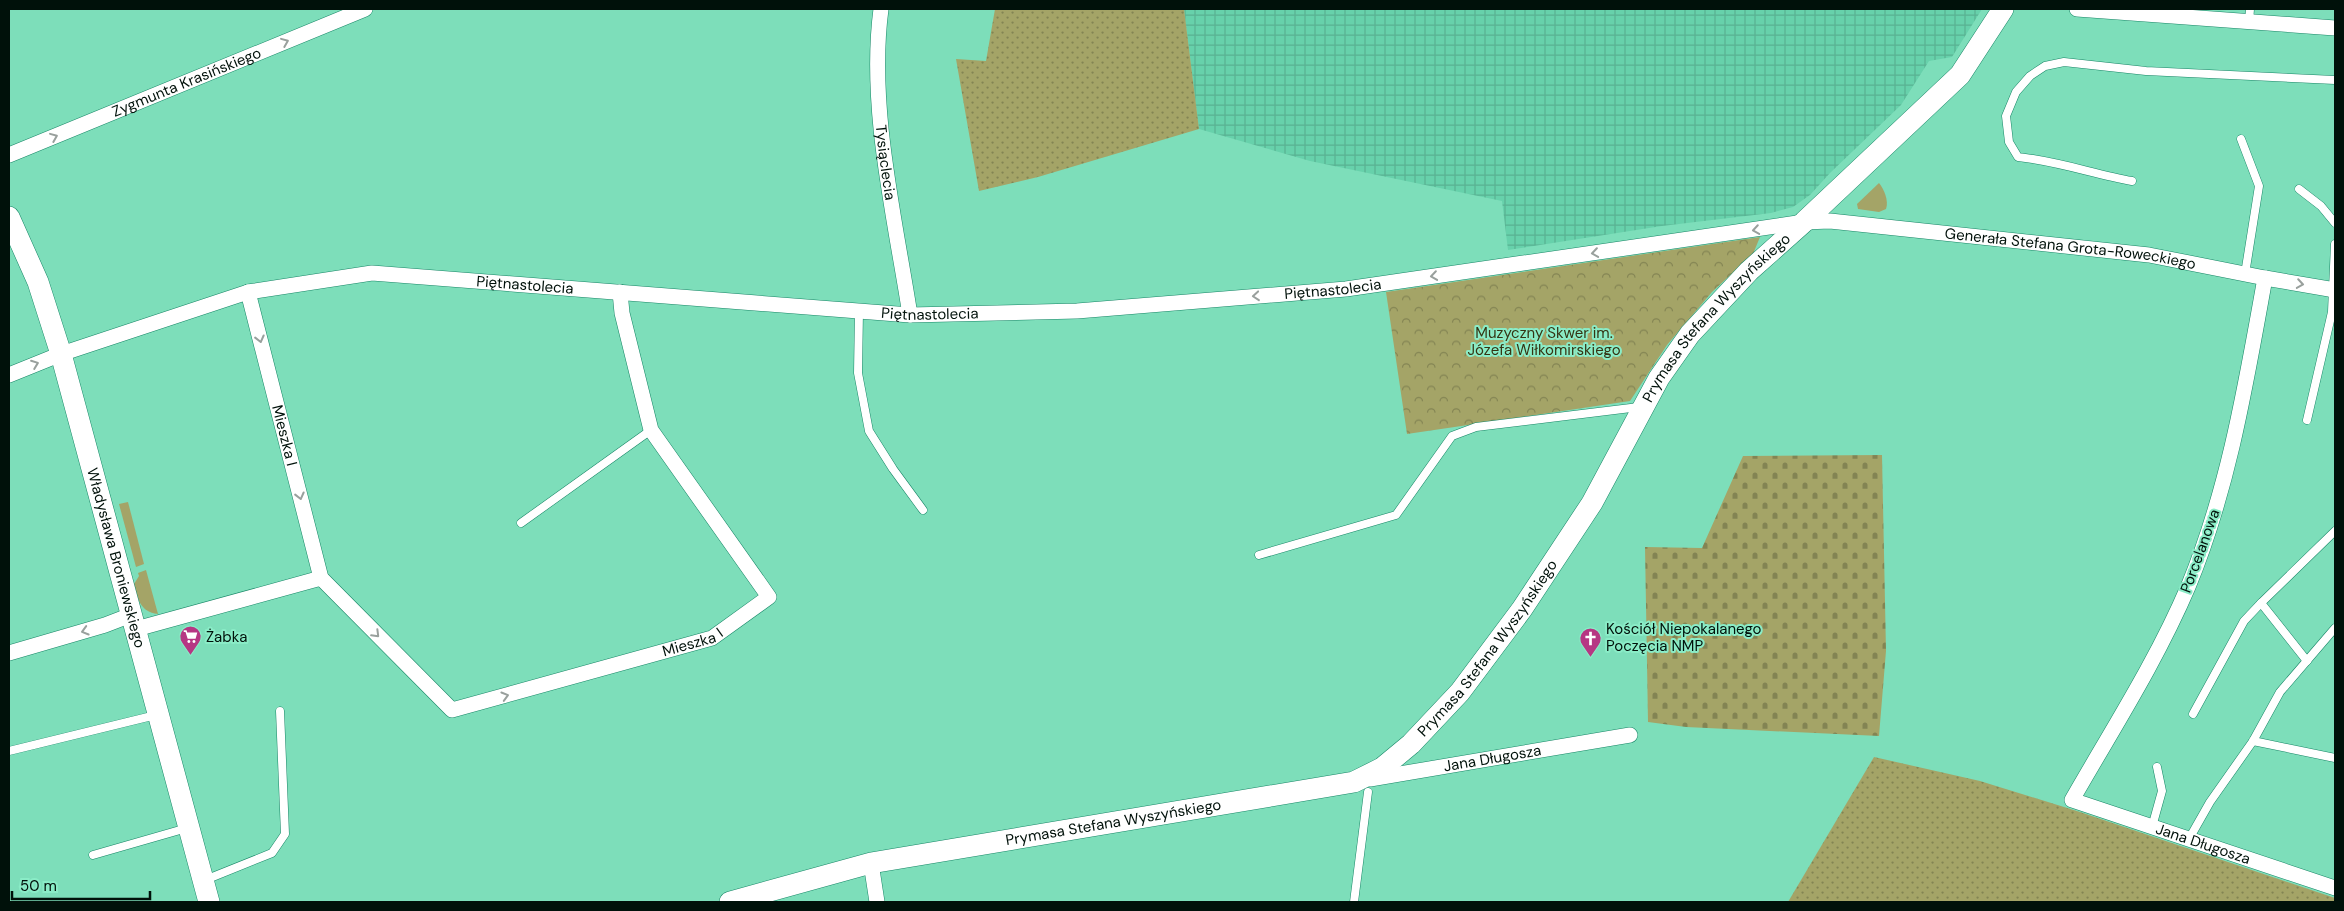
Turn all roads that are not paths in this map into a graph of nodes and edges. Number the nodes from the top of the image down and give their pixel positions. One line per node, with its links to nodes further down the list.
1 (365, 9): 9 (street, Zygmunta Krasińskiego, one-way to 1)
2 (881, 9): 22 (street, Tysiąclecia)
3 (2003, 9): 13 (street, Prymasa Stefana Wyszyńskiego)
4 (2077, 9): 5 (street)
5 (2250, 15): 6 (street)
6 (2335, 28)
7 (2335, 80): 10 (lane)
8 (2241, 139): 16 (lane)
9 (9, 155)
10 (2132, 181)
11 (2299, 189): 14 (lane)
12 (9, 217): 23 (street, Władysława Broniewskiego)
13 (1804, 222): 16 (street, Generała Stefana Grota-Roweckiego); 22 (street, Piętnastolecia, one-way to 22); 25 (street, Prymasa Stefana Wyszyńskiego)
14 (2335, 223)
15 (2335, 244): 18 (lane)
16 (2245, 274): 17 (street, Generała Stefana Grota-Roweckiego)
17 (2265, 278): 18 (street, Generała Stefana Grota-Roweckiego, one-way to 18); 47 (street, Porcelanowa)
18 (2334, 290): 26 (lane)
19 (248, 292): 20 (street, Piętnastolecia); 23 (street, Piętnastolecia); 32 (street, Mieszka I, one-way to 32)
20 (620, 292): 21 (street, Piętnastolecia); 27 (street, Mieszka I)
21 (859, 311): 22 (street, Piętnastolecia); 28 (lane)
22 (910, 315)
23 (61, 354): 24 (street, Piętnastolecia, one-way to 23); 34 (street, Władysława Broniewskiego)
24 (9, 374)
25 (1643, 407): 31 (lane); 46 (street, Prymasa Stefana Wyszyńskiego)
26 (2307, 420)
27 (650, 430): 29 (lane); 32 (street, Mieszka I, one-way to 27)
28 (923, 510)
29 (521, 523)
30 (2335, 531): 33 (lane)
31 (1259, 555)
32 (321, 578): 34 (street)
33 (2261, 603): 37 (lane); 40 (lane)
34 (133, 622): 36 (street, one-way to 36); 39 (street, Władysława Broniewskiego)
35 (2335, 628): 37 (lane)
36 (9, 653)
37 (2307, 661): 42 (lane)
38 (280, 711): 53 (lane)
39 (158, 714): 43 (lane); 49 (street, Władysława Broniewskiego)
40 (2194, 714)
41 (1630, 735): 46 (street, Jana Długosza)
42 (2253, 741): 44 (lane); 50 (lane)
43 (9, 750)
44 (2335, 758)
45 (2157, 767): 48 (lane)
46 (1361, 787): 52 (street, Prymasa Stefana Wyszyńskiego); 58 (lane)
47 (2072, 800): 48 (street, Jana Długosza)
48 (2152, 827): 50 (street, Jana Długosza)
49 (189, 828): 51 (lane); 53 (street, Władysława Broniewskiego)
50 (2189, 839): 54 (street, Jana Długosza)
51 (93, 855)
52 (871, 863): 56 (street, Prymasa Stefana Wyszyńskiego); 57 (street)
53 (203, 880): 55 (street, Władysława Broniewskiego)
54 (2335, 888)
55 (209, 902)
56 (730, 902)
57 (877, 902)
58 (1354, 902)

